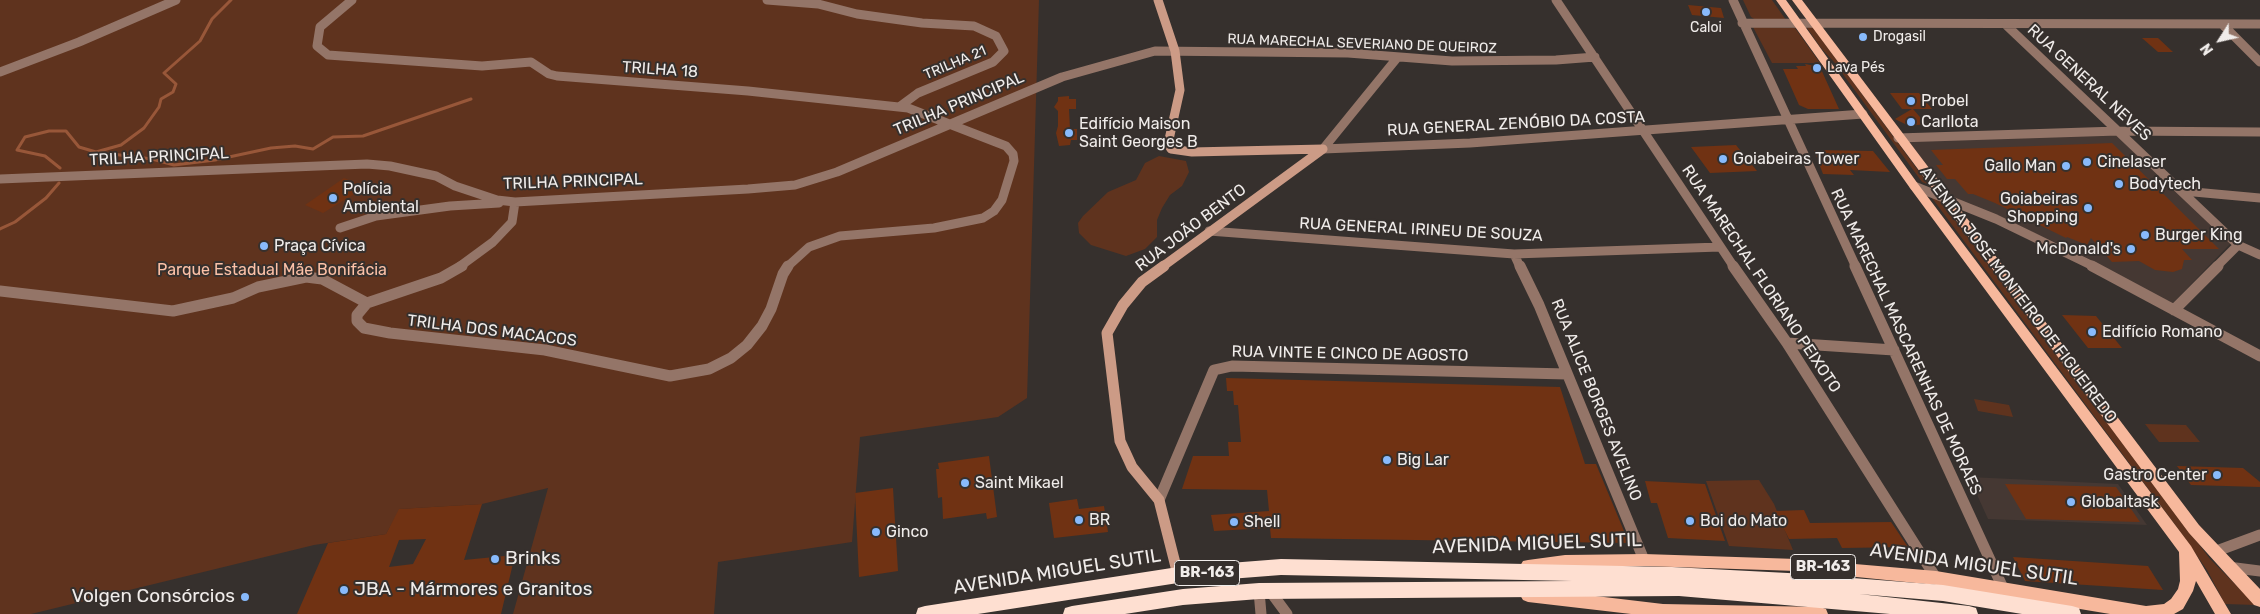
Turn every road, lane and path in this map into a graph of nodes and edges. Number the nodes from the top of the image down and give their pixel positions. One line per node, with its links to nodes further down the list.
1 (176, 0): 20 (street)
2 (352, 0): 22 (street, TRILHA 18)
3 (768, 0): 9 (street)
4 (1158, 0): 16 (street)
5 (1556, 0): 17 (street, RUA MARECHAL FLORIANO PEIXOTO)
6 (1733, 0): 10 (street, RUA MARECHAL MASCARENHAS DE MORAES)
7 (1781, 0): 14 (main road, AVENIDA JOSÉ MONTEIRO DE FIGUEIREDO)
8 (1797, 0): 15 (main road)
9 (817, 2): 22 (street, TRILHA 21)
10 (1742, 23): 14 (street); 24 (street, RUA MARECHAL MASCARENHAS DE MORAES)
11 (2005, 24): 12 (street); 15 (street); 26 (street, RUA GENERAL NEVES)
12 (2222, 24): 13 (street); 19 (street)
13 (2260, 24)
14 (1799, 25): 15 (street); 23 (main road, AVENIDA JOSÉ MONTEIRO DE FIGUEIREDO)
15 (1815, 25): 29 (main road)
16 (1175, 51): 18 (street, RUA MARECHAL SEVERIANO DE QUEIROZ); 21 (street, RUA MARECHAL SEVERIANO DE QUEIROZ); 30 (street, RUA GENERAL ZENÓBIO DA COSTA)
17 (1595, 57): 18 (street, RUA MARECHAL SEVERIANO DE QUEIROZ); 27 (street, RUA MARECHAL FLORIANO PEIXOTO)
18 (1397, 58): 30 (street, RUA JOÃO BENTO)
19 (2260, 62)
20 (0, 72)
21 (1043, 84): 25 (street, TRILHA PRINCIPAL)
22 (899, 107): 25 (street, TRILHA 18)
23 (1863, 114): 24 (street, RUA GENERAL ZENÓBIO DA COSTA); 32 (main road, AVENIDA JOSÉ MONTEIRO DE FIGUEIREDO)
24 (1786, 120): 27 (street, RUA GENERAL ZENÓBIO DA COSTA); 47 (street, RUA MARECHAL MASCARENHAS DE MORAES)
25 (950, 126): 36 (street, TRILHA PRINCIPAL); 44 (street, TRILHA DOS MACACOS)
26 (2118, 131): 28 (street); 29 (street); 33 (street, RUA GENERAL NEVES)
27 (1644, 132): 30 (street, RUA GENERAL ZENÓBIO DA COSTA); 40 (street, RUA MARECHAL FLORIANO PEIXOTO)
28 (2260, 132)
29 (1898, 138): 34 (main road)
30 (1323, 149): 38 (street, RUA JOÃO BENTO)
31 (0, 179): 36 (street, TRILHA PRINCIPAL)
32 (1914, 186): 34 (street); 52 (main road, AVENIDA JOSÉ MONTEIRO DE FIGUEIREDO)
33 (2183, 191): 35 (street); 39 (street, RUA GENERAL NEVES)
34 (1944, 198): 45 (street); 53 (main road)
35 (2260, 198)
36 (515, 202): 37 (street); 44 (street, TRILHA DOS MACACOS)
37 (340, 228)
38 (1209, 231): 41 (street, RUA GENERAL IRINEU DE SOUZA); 50 (street, RUA JOÃO BENTO)
39 (2238, 245): 42 (street); 45 (street)
40 (1720, 248): 41 (street, RUA GENERAL IRINEU DE SOUZA); 46 (street, RUA MARECHAL FLORIANO PEIXOTO)
41 (1514, 254): 49 (street, RUA ALICE BORGES AVELINO)
42 (2260, 255)
43 (0, 290): 44 (street)
44 (367, 302)
45 (2174, 310): 48 (street)
46 (1787, 343): 47 (street); 59 (street, RUA MARECHAL FLORIANO PEIXOTO)
47 (1894, 350): 60 (street, RUA MARECHAL MASCARENHAS DE MORAES)
48 (2260, 356)
49 (1567, 374): 50 (street, RUA VINTE E CINCO DE AGOSTO); 54 (street, RUA ALICE BORGES AVELINO)
50 (1159, 500): 58 (street, RUA JOÃO BENTO)
51 (2260, 534): 53 (street)
52 (2186, 550): 65 (main road); 74 (main road, AVENIDA JOSÉ MONTEIRO DE FIGUEIREDO)
53 (2214, 552): 55 (main road)
54 (1644, 560): 56 (main road, AVENIDA MIGUEL SUTIL / BR-163); 59 (main road, AVENIDA MIGUEL SUTIL / BR-163)
55 (2227, 567): 57 (street); 63 (main road)
56 (1492, 571): 58 (highway, AVENIDA MIGUEL SUTIL / BR-163); 72 (highway, BR-163)
57 (2260, 571)
58 (1178, 575): 66 (highway, AVENIDA MIGUEL SUTIL / BR-163)
59 (1936, 578): 60 (main road, AVENIDA MIGUEL SUTIL / BR-163)
60 (2003, 588): 65 (main road, AVENIDA MIGUEL SUTIL / BR-163)
61 (1496, 590): 62 (highway, BR-163); 64 (main road, BR-163); 71 (highway, BR-163)
62 (1264, 591): 67 (highway, BR-163); 68 (street); 69 (street)
63 (2260, 600)
64 (1663, 613): 70 (main road, BR-163)
65 (2146, 613): 73 (main road, AVENIDA MIGUEL SUTIL / BR-163)
66 (925, 614)
67 (1072, 614)
68 (1261, 614)
69 (1286, 614)
70 (1820, 614)
71 (1969, 614)
72 (2072, 614)
73 (2151, 614)
74 (2223, 614)

